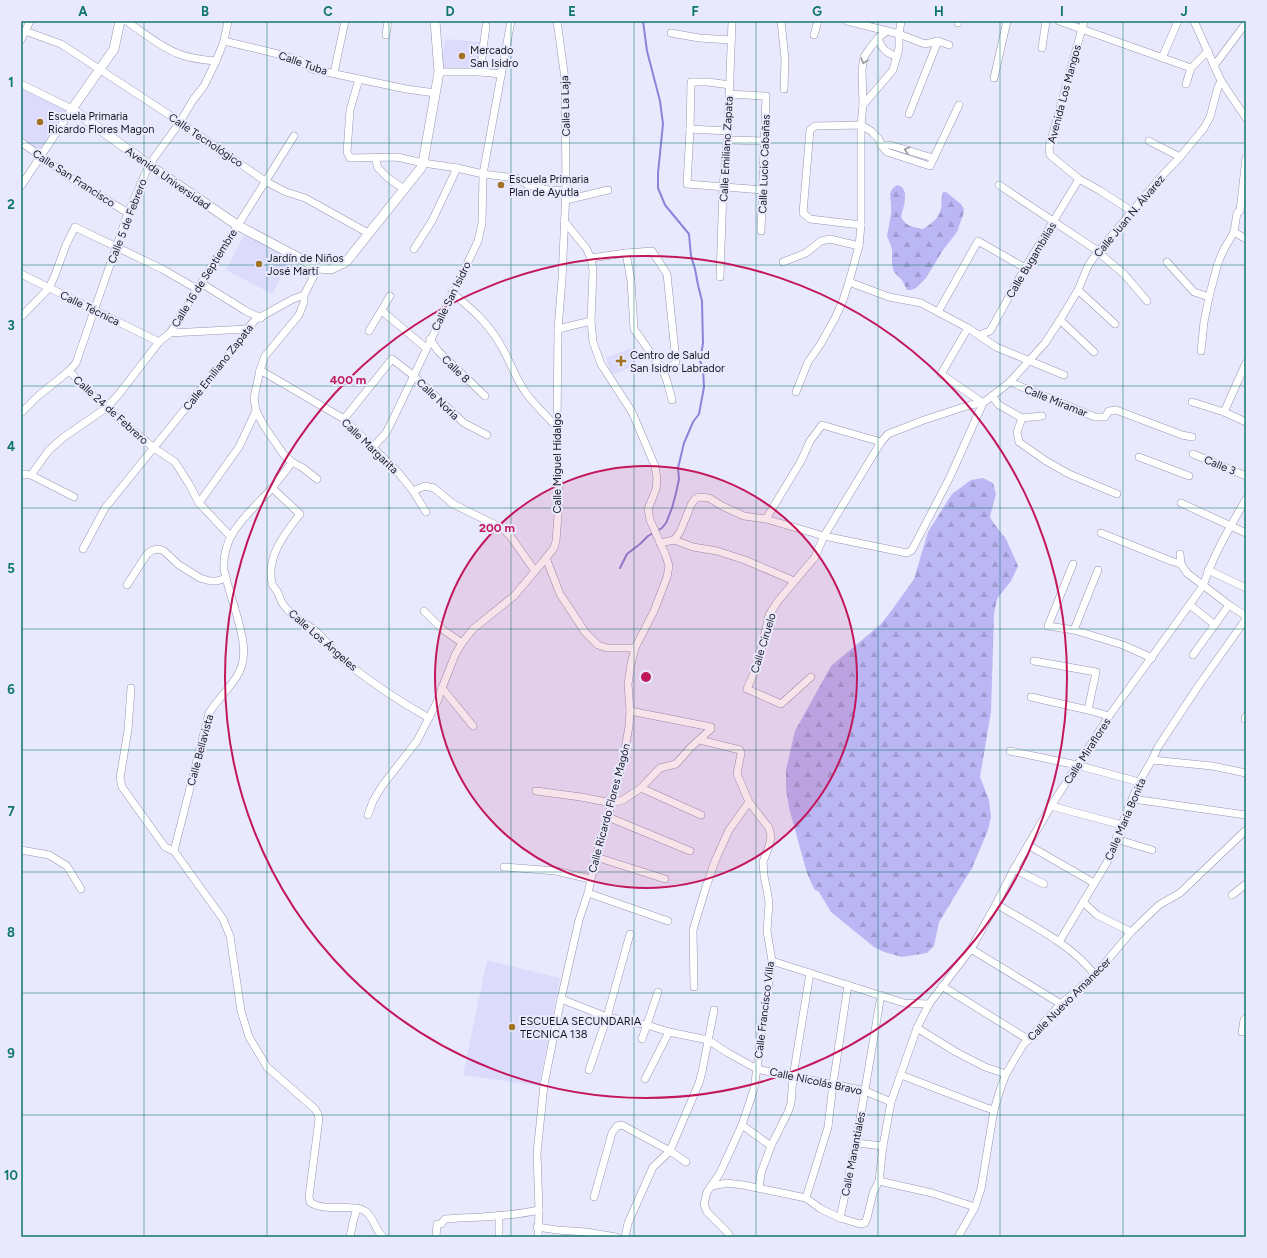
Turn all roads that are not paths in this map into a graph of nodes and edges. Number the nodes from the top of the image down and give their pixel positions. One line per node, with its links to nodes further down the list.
1 (30, 21): 24 (street)
2 (120, 21): 43 (street)
3 (126, 21): 40 (street)
4 (228, 21): 34 (street, Calle 5 de Febrero)
5 (344, 21): 46 (street)
6 (388, 21): 27 (street)
7 (435, 21): 44 (street)
8 (511, 21): 47 (street, Calle San Isidro)
9 (557, 21): 87 (street, Calle La Laja)
10 (732, 21): 32 (street, Calle Emiliano Zapata)
11 (780, 21): 54 (street)
12 (818, 21): 29 (street)
13 (847, 21): 25 (street)
14 (901, 21): 28 (street)
15 (1007, 21): 48 (street)
16 (1046, 21): 36 (street)
17 (1059, 21): 23 (street)
18 (1084, 21): 23 (street, Avenida Los Mangos)
19 (1178, 21): 39 (street)
20 (1194, 21): 37 (street)
21 (1246, 22): 41 (street)
22 (486, 26): 45 (street)
23 (1082, 29): 39 (street, Avenida Los Mangos); 79 (street, Avenida Los Mangos)
24 (25, 31): 31 (street); 43 (street, Calle Tecnológico)
25 (887, 31): 28 (street); 30 (street)
26 (671, 33): 32 (street)
27 (386, 34)
28 (899, 34): 33 (street); 38 (street)
29 (814, 36)
30 (878, 38): 38 (street); 57 (street, one-way to 57)
31 (21, 40)
32 (731, 40): 53 (street, Calle Emiliano Zapata)
33 (938, 40): 35 (street); 60 (street)
34 (224, 41): 40 (street, Calle 5 de Febrero); 46 (street, Calle Tuba)
35 (949, 45)
36 (1042, 48)
37 (1208, 51): 41 (street); 42 (street)
38 (897, 57): 57 (street)
39 (1162, 58): 42 (street, Avenida Los Mangos)
40 (216, 61): 62 (street, Calle 5 de Febrero)
41 (1214, 66): 50 (street)
42 (1192, 68): 52 (street)
43 (100, 70): 59 (street); 62 (street, Calle Tecnológico)
44 (439, 72): 45 (street); 55 (street)
45 (480, 72): 47 (street)
46 (334, 73): 49 (street, Calle Tuba)
47 (501, 74): 78 (street, Calle San Isidro)
48 (994, 78)
49 (359, 79): 55 (street, Calle Tuba); 72 (street)
50 (1221, 81): 61 (street); 73 (street, Calle Juan N. Álvarez)
51 (21, 84): 59 (street, Avenida Universidad)
52 (1186, 84)
53 (730, 85): 56 (street, Calle Emiliano Zapata); 64 (street)
54 (784, 89)
55 (435, 93): 75 (street)
56 (729, 94): 65 (street, Calle Emiliano Zapata); 68 (street, Calle Lucio Cabañas)
57 (863, 105): 63 (street)
58 (959, 105): 63 (street)
59 (72, 109): 71 (street); 76 (street, Avenida Universidad)
60 (910, 114)
61 (1246, 118)
62 (180, 122): 76 (street, Calle 5 de Febrero); 80 (street, Calle Tecnológico)
63 (861, 126): 94 (street); 94 (street)
64 (690, 129): 65 (street); 83 (street)
65 (728, 131): 67 (street, Calle Emiliano Zapata)
66 (294, 136): 80 (street, Calle 16 de Septiembre)
67 (727, 140): 68 (street); 83 (street, Calle Emiliano Zapata)
68 (765, 141): 86 (street, Calle Lucio Cabañas)
69 (1149, 141): 73 (street)
70 (21, 142): 71 (street, Calle San Francisco)
71 (40, 157): 82 (street); 90 (street, Calle San Francisco)
72 (375, 157): 75 (street); 84 (street)
73 (1180, 157): 89 (street, Calle Juan N. Álvarez)
74 (1246, 158): 96 (street)
75 (423, 164): 77 (street); 84 (street)
76 (149, 165): 90 (street, Calle 5 de Febrero); 93 (street, Avenida Universidad)
77 (457, 168): 78 (street); 101 (street)
78 (483, 174): 87 (street); 115 (street, Calle San Isidro)
79 (1079, 179): 89 (street, Avenida Los Mangos); 92 (street, Calle Bugambilias)
80 (265, 181): 93 (street, Calle 16 de Septiembre); 97 (street, Calle Tecnológico)
81 (998, 185): 92 (street)
82 (21, 186)
83 (723, 187): 86 (street); 110 (street, Calle Emiliano Zapata)
84 (404, 189): 97 (street)
85 (608, 190): 88 (street)
86 (763, 190): 95 (street, Calle Lucio Cabañas)
87 (566, 191): 88 (street, Calle Miguel Hidalgo)
88 (566, 200): 91 (street, Calle Miguel Hidalgo)
89 (1133, 212): 102 (street, Calle Juan N. Álvarez)
90 (128, 213): 99 (street, Calle 5 de Febrero)
91 (564, 221): 104 (street); 130 (street, Calle Miguel Hidalgo)
92 (1054, 222): 102 (street); 108 (street, Calle Bugambilias)
93 (237, 225): 107 (street, Avenida Universidad); 112 (street, Calle 16 de Septiembre)
94 (861, 225): 100 (street)
95 (761, 231)
96 (1234, 232): 98 (street); 118 (street)
97 (368, 233): 107 (street)
98 (1246, 238)
99 (116, 246): 112 (street); 113 (street); 120 (street, Calle 5 de Febrero)
100 (859, 246): 105 (street); 111 (street)
101 (414, 249)
102 (1098, 251): 114 (street, Calle Juan N. Álvarez); 119 (street)
103 (626, 253): 104 (street); 143 (street); 143 (street)
104 (591, 258): 126 (street, Calle Ricardo Flores Magón)
105 (783, 262)
106 (1166, 262): 118 (street)
107 (318, 268): 116 (street)
108 (1025, 268): 122 (street); 132 (street, Calle Bugambilias)
109 (21, 274): 113 (street, Calle Técnica)
110 (720, 277)
111 (849, 282): 122 (street); 149 (street)
112 (199, 286): 124 (street); 133 (street, Calle 16 de Septiembre)
113 (49, 288): 120 (street, Calle Técnica); 123 (street)
114 (1078, 290): 125 (street, Calle Juan N. Álvarez); 127 (street)
115 (452, 293): 135 (street, Calle San Isidro); 163 (street)
116 (304, 295): 124 (street, Calle Emiliano Zapata); 144 (street)
117 (390, 296): 121 (street)
118 (1209, 297): 139 (street)
119 (1147, 301)
120 (94, 309): 136 (street, Calle Técnica); 145 (street, Calle 5 de Febrero)
121 (382, 310): 131 (street); 138 (street)
122 (938, 312): 128 (street)
123 (21, 317)
124 (261, 318): 129 (street, Calle Emiliano Zapata)
125 (1060, 320): 140 (street); 141 (street, Calle Juan N. Álvarez)
126 (591, 321): 130 (street); 192 (street, Calle Ricardo Flores Magón)
127 (1115, 324)
128 (968, 328): 134 (street); 153 (street)
129 (247, 329): 133 (street); 168 (street, Calle Emiliano Zapata)
130 (558, 329): 163 (street, Calle Miguel Hidalgo)
131 (368, 331)
132 (990, 331): 134 (street); 137 (street)
133 (170, 333): 136 (street, Calle 16 de Septiembre)
134 (979, 335): 137 (street)
135 (430, 339): 138 (street, Calle San Isidro); 150 (street, Calle 8)
136 (159, 342): 155 (street, Calle 16 de Septiembre)
137 (996, 347): 141 (street)
138 (426, 348): 147 (street, Calle San Isidro)
139 (1201, 351)
140 (1094, 352)
141 (1029, 361): 146 (street); 148 (street, Calle Juan N. Álvarez)
142 (1246, 363): 157 (street)
143 (662, 369): 152 (street)
144 (260, 370): 156 (street); 161 (street, Calle Margarita)
145 (69, 371): 155 (street, Calle 24 de Febrero); 158 (street, Calle 5 de Febrero)
146 (1064, 375)
147 (414, 376): 161 (street, Calle Noria); 164 (street, Calle Noria); 167 (street, Calle San Isidro)
148 (1010, 382): 151 (street, Calle Juan N. Álvarez); 165 (street, Calle Miramar)
149 (796, 392)
150 (485, 396)
151 (992, 396): 153 (street, Calle Juan N. Álvarez); 160 (street)
152 (672, 400)
153 (983, 402): 166 (street); 190 (street)
154 (1192, 402): 157 (street)
155 (106, 408): 168 (street, Calle 24 de Febrero); 173 (street, Calle 16 de Septiembre)
156 (256, 411): 171 (street); 182 (street)
157 (1224, 412): 162 (street)
158 (21, 413)
159 (1042, 416): 160 (street)
160 (1022, 418): 179 (street)
161 (344, 419): 167 (street, Calle Margarita)
162 (1246, 422)
163 (557, 427): 195 (street, Calle Miguel Hidalgo)
164 (487, 435)
165 (1192, 437)
166 (881, 442): 185 (street); 190 (street, Calle Ciruelo)
167 (373, 447): 178 (street, Calle Margarita)
168 (154, 448): 182 (street); 193 (street, Calle Emiliano Zapata)
169 (1193, 454): 175 (street, Calle 3)
170 (1139, 457): 174 (street)
171 (292, 462): 176 (street); 177 (street, Calle Bellavista)
172 (21, 474): 173 (street)
173 (32, 475): 180 (street)
174 (1189, 476)
175 (1246, 476)
176 (317, 479)
177 (272, 488): 189 (street, Calle Bellavista); 224 (street, Calle Los Ángeles)
178 (413, 491): 184 (street, Calle Margarita); 200 (street)
179 (1116, 494)
180 (74, 497)
181 (1246, 499): 186 (street, Calle Miraflores)
182 (199, 502): 189 (street)
183 (1181, 503): 186 (street)
184 (426, 512)
185 (766, 519): 190 (street); 191 (street)
186 (1230, 526): 188 (street); 199 (street, Calle Miraflores)
187 (1101, 533): 197 (street)
188 (1246, 533)
189 (230, 536): 201 (street, Calle Bellavista)
190 (824, 536): 202 (street, Calle Ciruelo)
191 (674, 540): 192 (street); 202 (street)
192 (660, 543): 213 (street, Calle Ricardo Flores Magón)
193 (83, 549)
194 (1180, 554): 197 (street)
195 (546, 558): 200 (street, Calle Miguel Hidalgo); 213 (street)
196 (1073, 564): 211 (street)
197 (1181, 564): 204 (street)
198 (1098, 570): 211 (street)
199 (1208, 570): 204 (street, Calle Miraflores); 205 (street)
200 (535, 571): 212 (street, Calle Miguel Hidalgo)
201 (226, 578): 203 (street); 248 (street, Calle Bellavista)
202 (794, 581): 217 (street, Calle Ciruelo)
203 (127, 585)
204 (1203, 586): 206 (street, Calle Miraflores); 207 (street)
205 (1246, 588)
206 (1190, 605): 210 (street); 215 (street, Calle Miraflores)
207 (1229, 606): 209 (street); 210 (street)
208 (424, 612): 212 (street)
209 (1246, 618): 228 (street, Calle María Bonita)
210 (1215, 625): 214 (street)
211 (1074, 630): 215 (street)
212 (462, 643): 219 (street, Calle Miguel Hidalgo)
213 (635, 648): 222 (street, Calle Ricardo Flores Magón)
214 (1193, 656)
215 (1152, 658): 223 (street, Calle Miraflores)
216 (1034, 661): 221 (street)
217 (811, 677)
218 (131, 688): 248 (street)
219 (442, 688): 224 (street, Calle Miguel Hidalgo); 225 (street)
220 (1030, 697): 221 (street)
221 (1088, 710): 223 (street)
222 (630, 711): 226 (street); 236 (street, Calle Ricardo Flores Magón)
223 (1109, 716): 229 (street, Calle Miraflores)
224 (429, 718): 238 (street, Calle Miguel Hidalgo)
225 (472, 726)
226 (700, 740): 232 (street); 235 (street, Calle Francisco Villa)
227 (1010, 751): 229 (street)
228 (1152, 760): 230 (street); 231 (street, Calle María Bonita)
229 (1077, 765): 231 (street); 237 (street, Calle Miraflores)
230 (1246, 773)
231 (1139, 782): 234 (street, Calle María Bonita)
232 (641, 788): 236 (street); 239 (street)
233 (536, 791): 236 (street)
234 (1133, 798): 240 (street); 242 (street, Calle María Bonita)
235 (750, 802): 268 (street, Calle Francisco Villa); 273 (street)
236 (612, 803): 241 (street, Calle Ricardo Flores Magón)
237 (1051, 806): 242 (street); 245 (street, Calle Miraflores)
238 (368, 815)
239 (701, 815)
240 (1246, 815)
241 (608, 817): 249 (street); 250 (street, Calle Ricardo Flores Magón)
242 (1122, 825): 244 (street, Calle María Bonita)
243 (1246, 830): 264 (street, Calle Nuevo Amanecer)
244 (1116, 839): 247 (street); 255 (street, Calle María Bonita)
245 (1028, 844): 252 (street, Calle Miraflores); 255 (street)
246 (21, 850): 258 (street)
247 (1152, 850)
248 (174, 851): 313 (street)
249 (690, 851)
250 (596, 857): 253 (street, Calle Ricardo Flores Magón); 254 (street)
251 (504, 867): 253 (street)
252 (1014, 869): 256 (street); 262 (street, Calle Miraflores)
253 (590, 879): 259 (street, Calle Ricardo Flores Magón)
254 (665, 879)
255 (1094, 882): 261 (street, Calle María Bonita)
256 (1044, 884)
257 (1246, 884): 260 (street)
258 (81, 889)
259 (588, 893): 263 (street); 276 (street, Calle Ricardo Flores Magón)
260 (1232, 895)
261 (1083, 902): 264 (street); 266 (street, Calle María Bonita)
262 (996, 904): 266 (street); 267 (street, Calle Miraflores)
263 (668, 921)
264 (1131, 932): 270 (street, Calle Nuevo Amanecer)
265 (630, 934): 280 (street)
266 (1059, 942): 270 (street)
267 (971, 949): 272 (street, Calle Miraflores); 278 (street)
268 (772, 961): 269 (street); 289 (street, Calle Francisco Villa)
269 (810, 973): 271 (street); 293 (street)
270 (1095, 975): 278 (street, Calle Nuevo Amanecer)
271 (848, 985): 275 (street); 295 (street)
272 (942, 986): 277 (street, Calle Miraflores); 288 (street)
273 (694, 987)
274 (658, 992): 282 (street)
275 (881, 996): 277 (street); 296 (street, Calle Manantiales)
276 (561, 999): 280 (street, Calle Nicolás Bravo); 314 (street, Calle Ricardo Flores Magón)
277 (929, 1004): 283 (street, Calle Miraflores)
278 (1061, 1004): 288 (street, Calle Nuevo Amanecer)
279 (714, 1010): 287 (street)
280 (607, 1017): 282 (street, Calle Nicolás Bravo); 290 (street)
281 (1246, 1018): 285 (street)
282 (647, 1025): 284 (street, Calle Nicolás Bravo); 286 (street)
283 (918, 1028): 291 (street); 292 (street, Calle Miraflores)
284 (669, 1032): 287 (street, Calle Nicolás Bravo); 294 (street)
285 (1242, 1032)
286 (642, 1039)
287 (708, 1040): 289 (street, Calle Nicolás Bravo); 303 (street)
288 (1029, 1040): 291 (street, Calle Nuevo Amanecer)
289 (757, 1069): 293 (street, Calle Nicolás Bravo); 299 (street, Calle Francisco Villa)
290 (589, 1070)
291 (1006, 1074): 298 (street, Calle Nuevo Amanecer)
292 (901, 1075): 297 (street, Calle Miraflores); 298 (street)
293 (793, 1077): 295 (street, Calle Nicolás Bravo); 301 (street)
294 (645, 1079)
295 (833, 1084): 296 (street, Calle Nicolás Bravo); 311 (street)
296 (865, 1091): 297 (street, Calle Nicolás Bravo); 300 (street, Calle Manantiales)
297 (891, 1102): 302 (street, Calle Miraflores)
298 (994, 1110): 312 (street, Calle Nuevo Amanecer)
299 (742, 1125): 301 (street); 305 (street, Calle Francisco Villa)
300 (856, 1143): 302 (street); 316 (street, Calle Manantiales)
301 (771, 1146): 309 (street)
302 (883, 1146): 306 (street, Calle Miraflores)
303 (670, 1151): 304 (street); 310 (street); 324 (street)
304 (686, 1162)
305 (720, 1173): 307 (street); 308 (street, Calle Francisco Villa)
306 (879, 1181): 312 (street); 316 (street, Calle Miraflores)
307 (727, 1183): 308 (street); 309 (street)
308 (712, 1186): 325 (street, Calle Francisco Villa)
309 (759, 1188): 311 (street)
310 (594, 1198)
311 (806, 1198): 316 (street)
312 (975, 1207): 326 (street, Calle Nuevo Amanecer)
313 (357, 1208): 318 (street); 319 (street)
314 (539, 1210): 315 (street); 317 (street, Calle Ricardo Flores Magón)
315 (499, 1216): 320 (street); 321 (street)
316 (840, 1218)
317 (538, 1227): 322 (street, Calle Ricardo Flores Magón); 323 (street)
318 (350, 1237)
319 (383, 1237)
320 (434, 1237)
321 (500, 1237)
322 (538, 1237)
323 (616, 1237)
324 (625, 1237)
325 (730, 1237)
326 (958, 1237)

